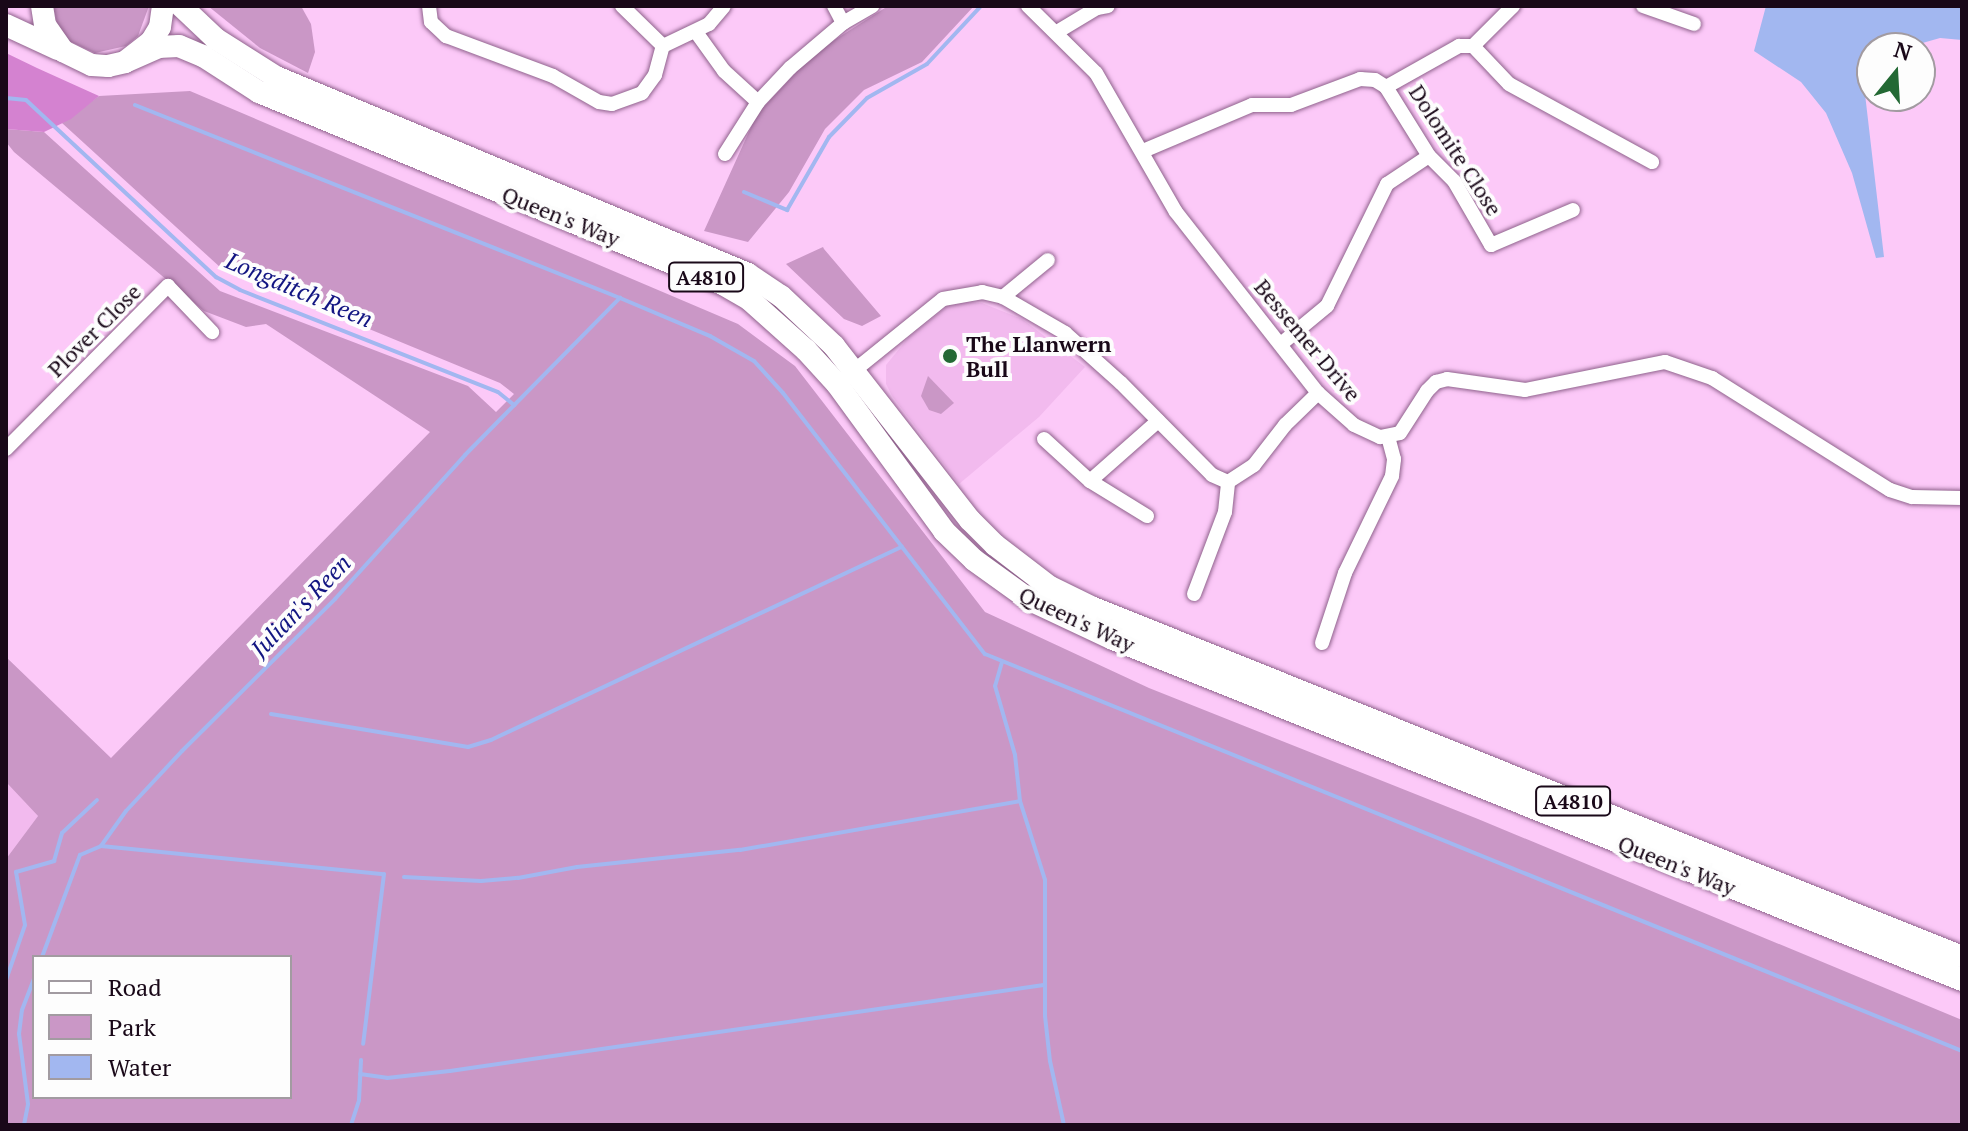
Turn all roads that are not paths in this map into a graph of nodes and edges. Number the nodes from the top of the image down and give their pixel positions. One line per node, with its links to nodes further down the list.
1 (42, 6): 20 (main road)
2 (163, 6): 21 (main road)
3 (181, 6): 33 (main road, Queen's Way / A4810)
4 (429, 6): 18 (street)
5 (622, 6): 18 (street)
6 (724, 6): 16 (street)
7 (834, 6): 13 (street)
8 (873, 6): 13 (street)
9 (1028, 6): 17 (street, Bessemer Drive)
10 (1108, 6): 17 (street)
11 (1513, 6): 19 (street)
12 (1643, 6): 14 (street)
13 (843, 23): 23 (street)
14 (1694, 24)
15 (6, 25): 20 (main road, Queen's Way)
16 (696, 32): 18 (street); 23 (street)
17 (1057, 32): 24 (street, Bessemer Drive)
18 (663, 46)
19 (1473, 46): 22 (street); 27 (street)
20 (63, 51): 21 (main road, Queen's Way)
21 (125, 62): 34 (main road, Queen's Way / A4810)
22 (1386, 87): 24 (street); 26 (street, Dolomite Close)
23 (758, 102): 25 (street)
24 (1143, 151): 32 (street, Bessemer Drive)
25 (725, 154)
26 (1429, 156): 28 (street, Dolomite Close); 32 (street)
27 (1652, 162)
28 (1573, 210)
29 (1048, 260): 30 (street)
30 (1003, 297): 33 (street); 36 (street)
31 (212, 332): 39 (street, Plover Close)
32 (1281, 344): 35 (street, Bessemer Drive)
33 (856, 370): 34 (street); 46 (main road, Queen's Way / A4810)
34 (837, 384): 47 (main road, Queen's Way / A4810)
35 (1318, 393): 37 (street, Bessemer Drive); 41 (street)
36 (1158, 421): 40 (street); 41 (street)
37 (1388, 437): 42 (street); 45 (street)
38 (1044, 439): 40 (street)
39 (6, 449)
40 (1090, 481): 43 (street)
41 (1228, 482): 44 (street)
42 (1962, 498)
43 (1147, 516)
44 (1194, 594)
45 (1322, 643)
46 (1962, 957)
47 (1962, 980)

